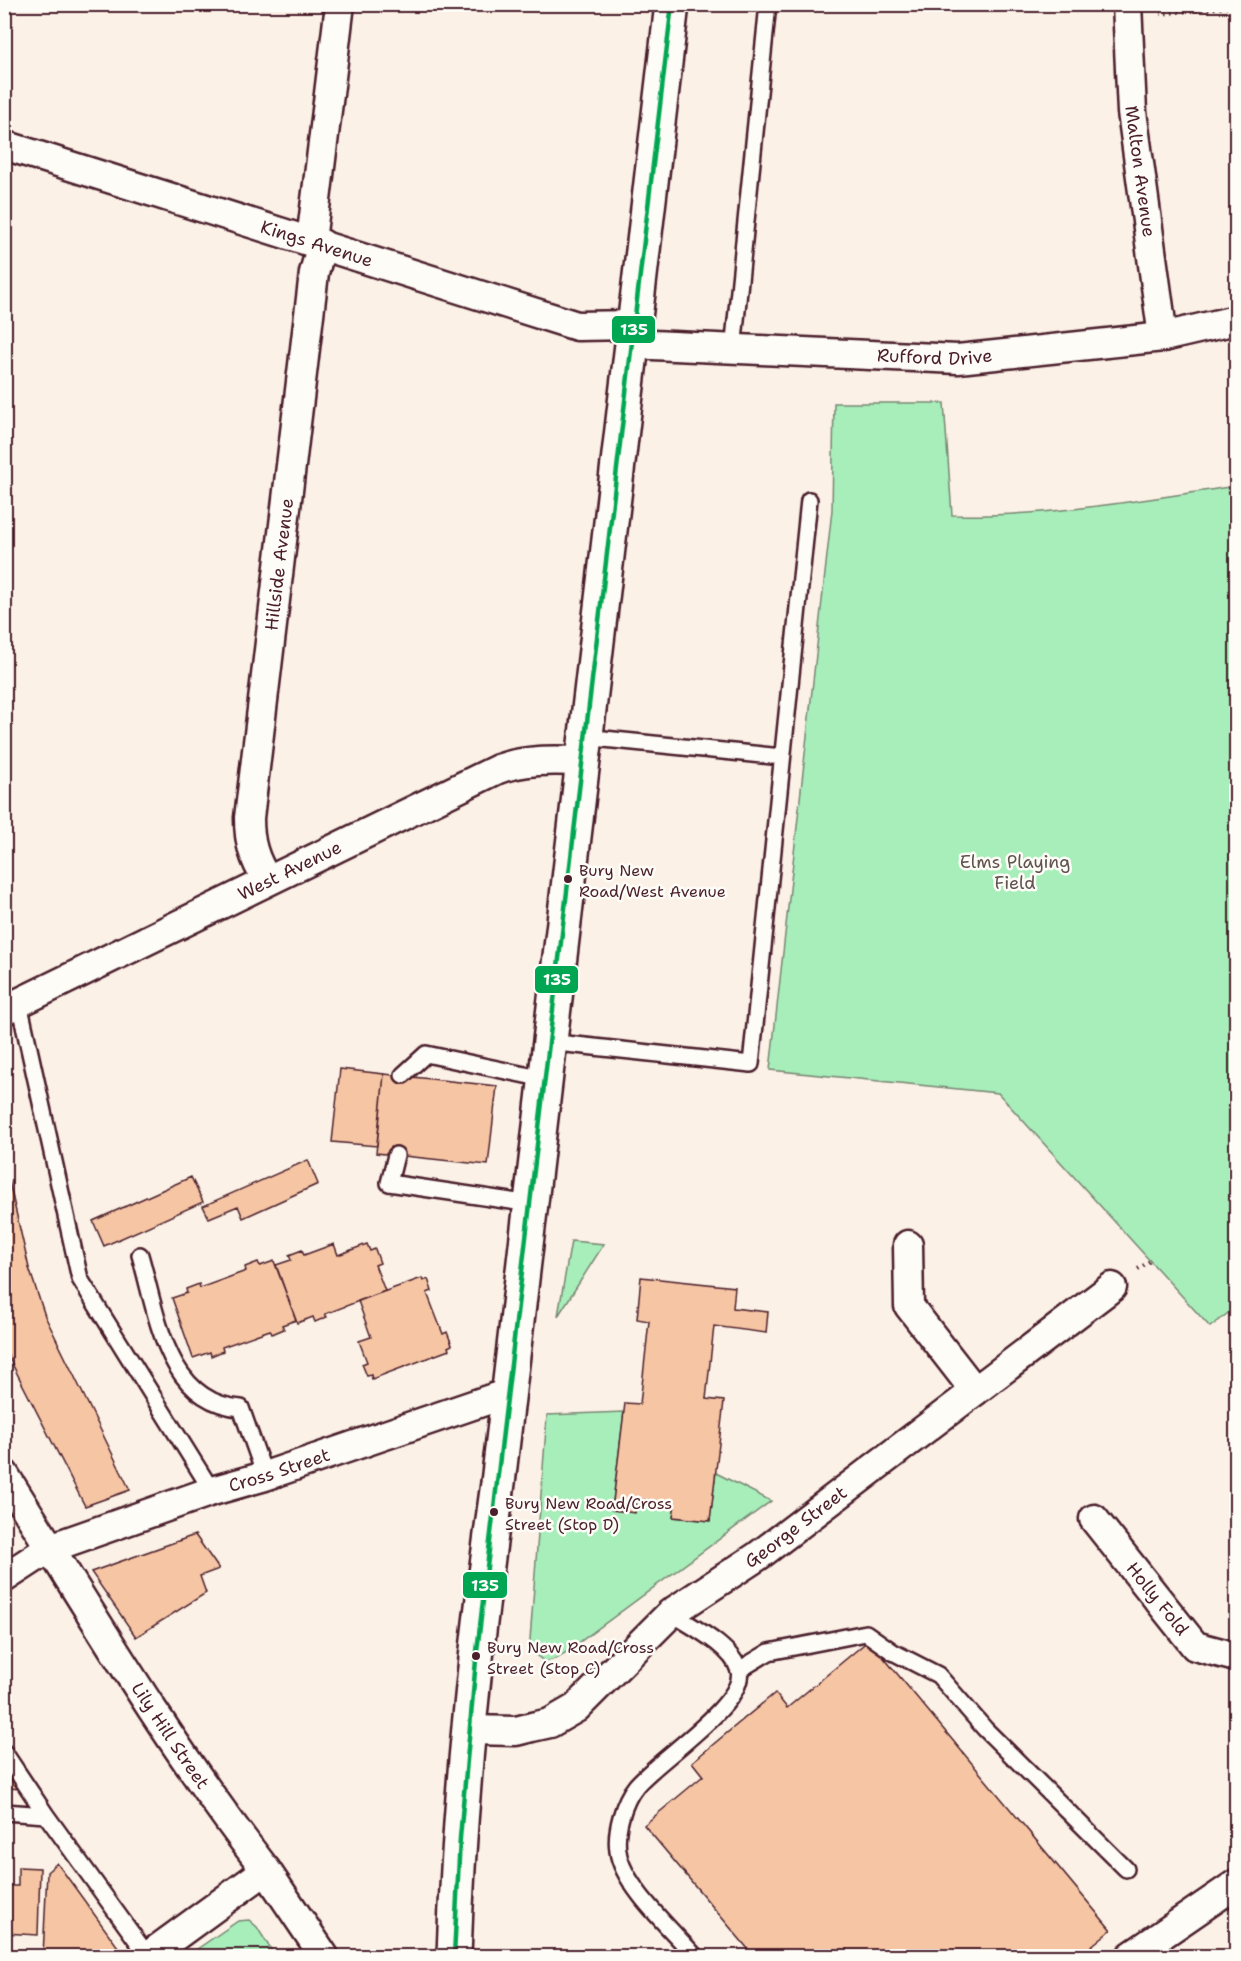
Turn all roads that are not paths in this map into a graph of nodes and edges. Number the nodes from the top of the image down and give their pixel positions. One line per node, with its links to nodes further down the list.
1 (340, 4): 6 (street, Hillside Avenue)
2 (672, 4): 8 (highway)
3 (768, 4): 10 (lane)
4 (1126, 11): 9 (street, Malton Avenue)
5 (4, 145): 6 (street, Kings Avenue)
6 (316, 243): 8 (street, Kings Avenue); 14 (street, Hillside Avenue)
7 (1236, 320): 9 (street, Rufford Drive)
8 (632, 335): 10 (street, Rufford Drive); 12 (highway)
9 (1163, 337): 10 (street, Rufford Drive)
10 (733, 350)
11 (808, 500): 13 (lane)
12 (583, 749): 13 (lane); 14 (street, West Avenue); 16 (highway)
13 (782, 757): 16 (lane)
14 (267, 880): 15 (street, West Avenue)
15 (12, 1006): 28 (lane)
16 (548, 1042): 18 (highway)
17 (403, 1075): 18 (lane)
18 (544, 1079): 20 (highway)
19 (396, 1155): 20 (lane)
20 (531, 1204): 25 (highway)
21 (908, 1245): 24 (street)
22 (140, 1255): 27 (lane)
23 (1112, 1287): 24 (street, George Street)
24 (975, 1391): 32 (street, George Street)
25 (508, 1393): 27 (street, Cross Street); 35 (highway)
26 (4, 1474): 30 (street, Lily Hill Street)
27 (265, 1476): 28 (street, Cross Street)
28 (212, 1491): 30 (street, Cross Street)
29 (1094, 1519): 33 (street, Holly Fold)
30 (50, 1548): 31 (street, Cross Street); 40 (street, Lily Hill Street)
31 (4, 1578)
32 (671, 1613): 34 (lane); 35 (street, George Street)
33 (1236, 1658)
34 (739, 1670): 39 (lane); 45 (lane)
35 (469, 1730): 44 (highway)
36 (4, 1752): 38 (lane)
37 (4, 1812): 38 (lane)
38 (46, 1815): 42 (lane)
39 (1126, 1869)
40 (266, 1870): 42 (street); 43 (street, Lily Hill Street)
41 (1236, 1884): 46 (street)
42 (148, 1956)
43 (324, 1956)
44 (454, 1956)
45 (695, 1956)
46 (1131, 1956)

